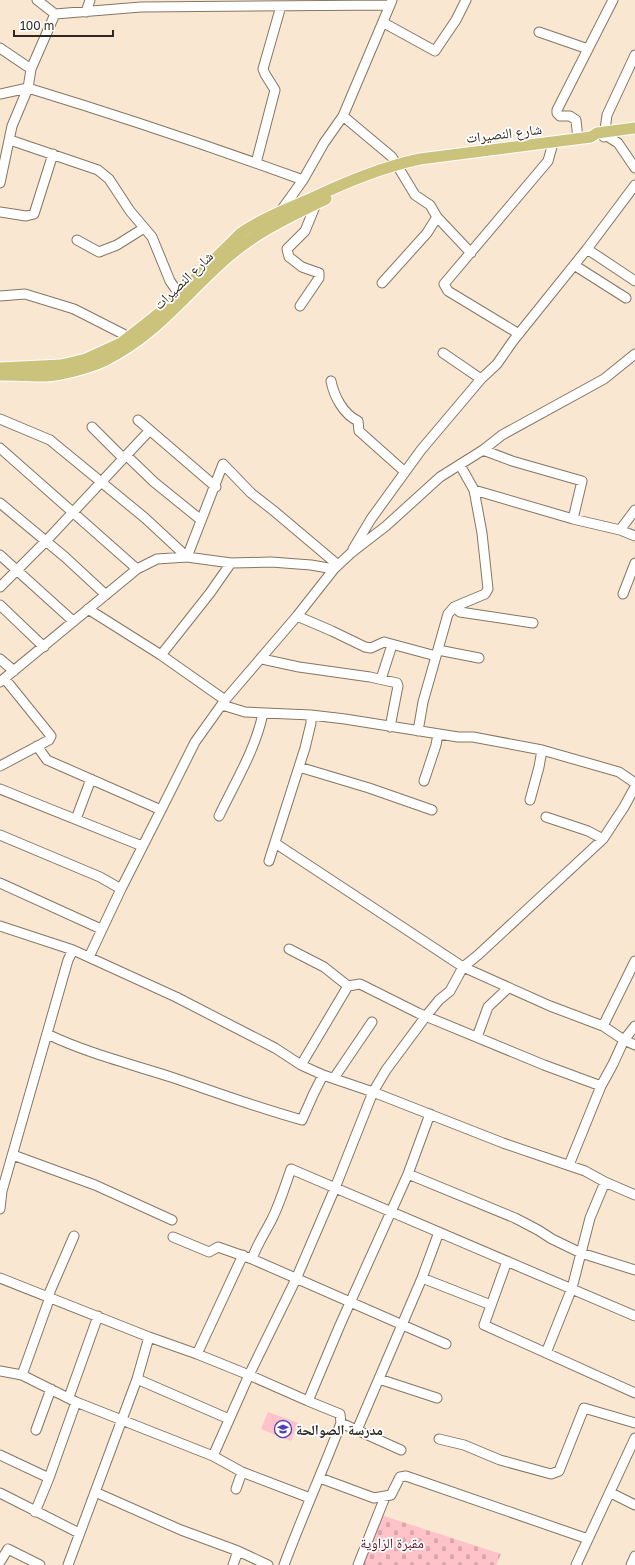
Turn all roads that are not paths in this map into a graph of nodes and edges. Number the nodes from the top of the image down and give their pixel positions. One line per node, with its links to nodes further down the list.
1 (37, 0): 10 (street)
2 (90, 0): 9 (street)
3 (466, 0): 11 (street)
4 (613, 0): 14 (street)
5 (269, 3): 7 (street); 8 (street)
6 (391, 3): 8 (street); 11 (street)
7 (142, 4): 9 (street)
8 (281, 6): 27 (street)
9 (86, 12): 10 (street)
10 (55, 14): 16 (street)
11 (384, 23): 19 (street)
12 (539, 32): 14 (street)
13 (0, 48): 16 (street)
14 (588, 49): 23 (street)
15 (635, 55): 22 (street)
16 (31, 69): 17 (street)
17 (28, 88): 18 (street); 24 (street); 27 (street)
18 (0, 94)
19 (343, 116): 28 (street); 31 (street)
20 (635, 128): 22 (main road)
21 (635, 135): 22 (main road)
22 (606, 136): 23 (main road, شارع النصيرات); 29 (street)
23 (578, 139): 25 (main road, شارع النصيرات)
24 (10, 140): 26 (street); 32 (street)
25 (553, 142): 28 (main road, شارع النصيرات); 41 (street)
26 (53, 154): 35 (street); 38 (street)
27 (256, 163): 31 (street)
28 (396, 164): 30 (main road, شارع النصيرات); 37 (street)
29 (635, 168)
30 (376, 171): 34 (main road, شارع النصيرات); 36 (main road, شارع النصيرات)
31 (303, 180): 36 (street)
32 (0, 183)
33 (635, 185): 40 (street)
34 (316, 204): 48 (street); 54 (main road, شارع النصيرات)
35 (0, 212)
36 (280, 212): 45 (main road, شارع النصيرات)
37 (437, 217): 41 (street); 44 (street)
38 (144, 228): 39 (street); 45 (street)
39 (77, 240)
40 (587, 249): 42 (street); 43 (street)
41 (471, 253): 49 (street)
42 (574, 265): 47 (street); 49 (street)
43 (635, 281)
44 (382, 283)
45 (179, 294): 50 (main road, شارع النصيرات)
46 (0, 296): 50 (street)
47 (626, 298)
48 (300, 306)
49 (519, 334): 55 (street)
50 (129, 337): 53 (main road, شارع النصيرات)
51 (443, 353): 55 (street)
52 (635, 354): 62 (street)
53 (0, 368)
54 (0, 375)
55 (481, 379): 65 (street)
56 (331, 381): 65 (street)
57 (0, 419): 66 (street)
58 (138, 420): 60 (street)
59 (92, 427): 63 (street)
60 (150, 430): 63 (street); 67 (street)
61 (0, 448): 71 (street)
62 (483, 450): 64 (street); 72 (street)
63 (125, 457): 66 (street); 73 (street)
64 (460, 465): 68 (street); 77 (street)
65 (405, 472): 77 (street)
66 (101, 483): 71 (street); 79 (street)
67 (216, 487): 73 (street); 82 (street)
68 (474, 490): 72 (street); 89 (street)
69 (0, 502): 76 (street)
70 (635, 510): 74 (street)
71 (73, 512): 76 (street); 83 (street)
72 (573, 519): 74 (street)
73 (201, 520): 79 (street)
74 (620, 530): 75 (street)
75 (635, 536)
76 (46, 542): 84 (street); 87 (street)
77 (351, 553): 82 (street)
78 (0, 555): 84 (street)
79 (187, 557): 80 (street); 83 (street)
80 (231, 563): 82 (street); 97 (street)
81 (635, 563): 86 (street)
82 (336, 567): 91 (street)
83 (137, 569): 87 (street)
84 (17, 570): 85 (street); 92 (street)
85 (0, 587)
86 (623, 594)
87 (106, 595): 90 (street)
88 (0, 605): 95 (street)
89 (454, 607): 93 (street); 96 (street)
90 (88, 609): 92 (street); 97 (street)
91 (297, 616): 94 (street); 100 (street)
92 (73, 621): 95 (street)
93 (533, 623)
94 (392, 645): 96 (street); 102 (street)
95 (44, 647): 101 (street)
96 (437, 653): 98 (street); 108 (street)
97 (161, 655): 104 (street)
98 (479, 658)
99 (0, 659): 101 (street)
100 (262, 659): 102 (street); 104 (street)
101 (14, 671): 103 (street)
102 (381, 679): 107 (street)
103 (2, 680): 110 (street)
104 (224, 702): 105 (street); 120 (street)
105 (263, 713): 106 (street); 122 (street)
106 (311, 715): 107 (street); 113 (street)
107 (390, 727): 108 (street)
108 (418, 731): 109 (street)
109 (438, 734): 111 (street); 115 (street)
110 (37, 746): 112 (street); 114 (street)
111 (542, 750): 116 (street); 119 (street)
112 (0, 766)
113 (299, 767): 121 (street); 127 (street)
114 (91, 779): 120 (street); 124 (street)
115 (424, 781)
116 (635, 783)
117 (635, 786): 126 (street)
118 (0, 789): 124 (street)
119 (530, 800)
120 (162, 810): 128 (street)
121 (432, 810)
122 (219, 816)
123 (546, 817): 126 (street)
124 (76, 819): 128 (street)
125 (0, 835): 131 (street)
126 (603, 839): 138 (street)
127 (275, 843): 129 (street); 138 (street)
128 (142, 846): 131 (street)
129 (269, 861)
130 (0, 883): 133 (street)
131 (121, 889): 133 (street)
132 (0, 926): 135 (street)
133 (102, 929): 136 (street)
134 (289, 949): 139 (street)
135 (73, 950): 136 (street); 145 (street)
136 (89, 957): 149 (street)
137 (635, 961): 143 (street)
138 (463, 967): 140 (street); 141 (street)
139 (348, 986): 141 (street); 149 (street)
140 (508, 988): 143 (street); 146 (street)
141 (426, 1016): 146 (street); 153 (street)
142 (372, 1022): 151 (street)
143 (603, 1026): 147 (street)
144 (635, 1026): 147 (street)
145 (47, 1034): 150 (street); 155 (street)
146 (477, 1037): 152 (street)
147 (624, 1040): 148 (street); 152 (street)
148 (635, 1045)
149 (301, 1065): 150 (street)
150 (323, 1075): 151 (street)
151 (334, 1078): 153 (street)
152 (601, 1086): 156 (street)
153 (373, 1092): 154 (street); 159 (street)
154 (430, 1114): 156 (street); 157 (street)
155 (13, 1155): 161 (street); 163 (street)
156 (569, 1165): 158 (street)
157 (408, 1174): 162 (street); 167 (street)
158 (605, 1182): 160 (street); 167 (street)
159 (335, 1188): 162 (street); 169 (street); 174 (street)
160 (635, 1195)
161 (0, 1209)
162 (391, 1212): 164 (street); 177 (street)
163 (172, 1220)
164 (439, 1232): 170 (street); 173 (street)
165 (74, 1236): 176 (street)
166 (173, 1237): 168 (street)
167 (581, 1253): 171 (street); 175 (street)
168 (243, 1256): 169 (street); 185 (street)
169 (252, 1259): 174 (street)
170 (507, 1261): 175 (street); 178 (street)
171 (635, 1270)
172 (0, 1278): 176 (street)
173 (422, 1278): 178 (street); 181 (street)
174 (296, 1279): 177 (street); 188 (street)
175 (572, 1288): 180 (street); 184 (street)
176 (49, 1296): 179 (street); 187 (street)
177 (351, 1303): 181 (street); 195 (street)
178 (491, 1305): 184 (street)
179 (98, 1316): 182 (street); 194 (street)
180 (635, 1316)
181 (402, 1324): 183 (street); 190 (street)
182 (149, 1337): 185 (street); 189 (street)
183 (446, 1344)
184 (546, 1353): 192 (street)
185 (197, 1354): 188 (street)
186 (0, 1371): 187 (street)
187 (22, 1375): 191 (street)
188 (249, 1375): 195 (street); 197 (street)
189 (137, 1378): 196 (street); 197 (street)
190 (379, 1379): 193 (street); 201 (street)
191 (51, 1389): 194 (street); 200 (street)
192 (635, 1393)
193 (437, 1398)
194 (72, 1399): 196 (street); 209 (street)
195 (308, 1401): 198 (street)
196 (122, 1419): 206 (street); 212 (street)
197 (229, 1419): 206 (street)
198 (341, 1423): 201 (street); 210 (street)
199 (635, 1423): 203 (street)
200 (36, 1430)
201 (357, 1430): 204 (street)
202 (635, 1438): 207 (street)
203 (438, 1439)
204 (401, 1450)
205 (0, 1455): 209 (street)
206 (213, 1456): 208 (street)
207 (631, 1458): 214 (street)
208 (242, 1472): 211 (street); 216 (street)
209 (49, 1478): 218 (street)
210 (320, 1478): 215 (street); 216 (street)
211 (236, 1489)
212 (95, 1492): 219 (street); 221 (street)
213 (0, 1493): 218 (street)
214 (610, 1493): 217 (street); 220 (street)
215 (385, 1497): 220 (street); 229 (street)
216 (310, 1498): 228 (street)
217 (635, 1505)
218 (35, 1512): 219 (street)
219 (79, 1533): 225 (street)
220 (588, 1539): 230 (street)
221 (238, 1551): 226 (street); 227 (street)
222 (635, 1556): 231 (street)
223 (0, 1562): 224 (street)
224 (40, 1565)
225 (68, 1565)
226 (233, 1565)
227 (268, 1565)
228 (284, 1565)
229 (358, 1565)
230 (576, 1565)
231 (631, 1565)

